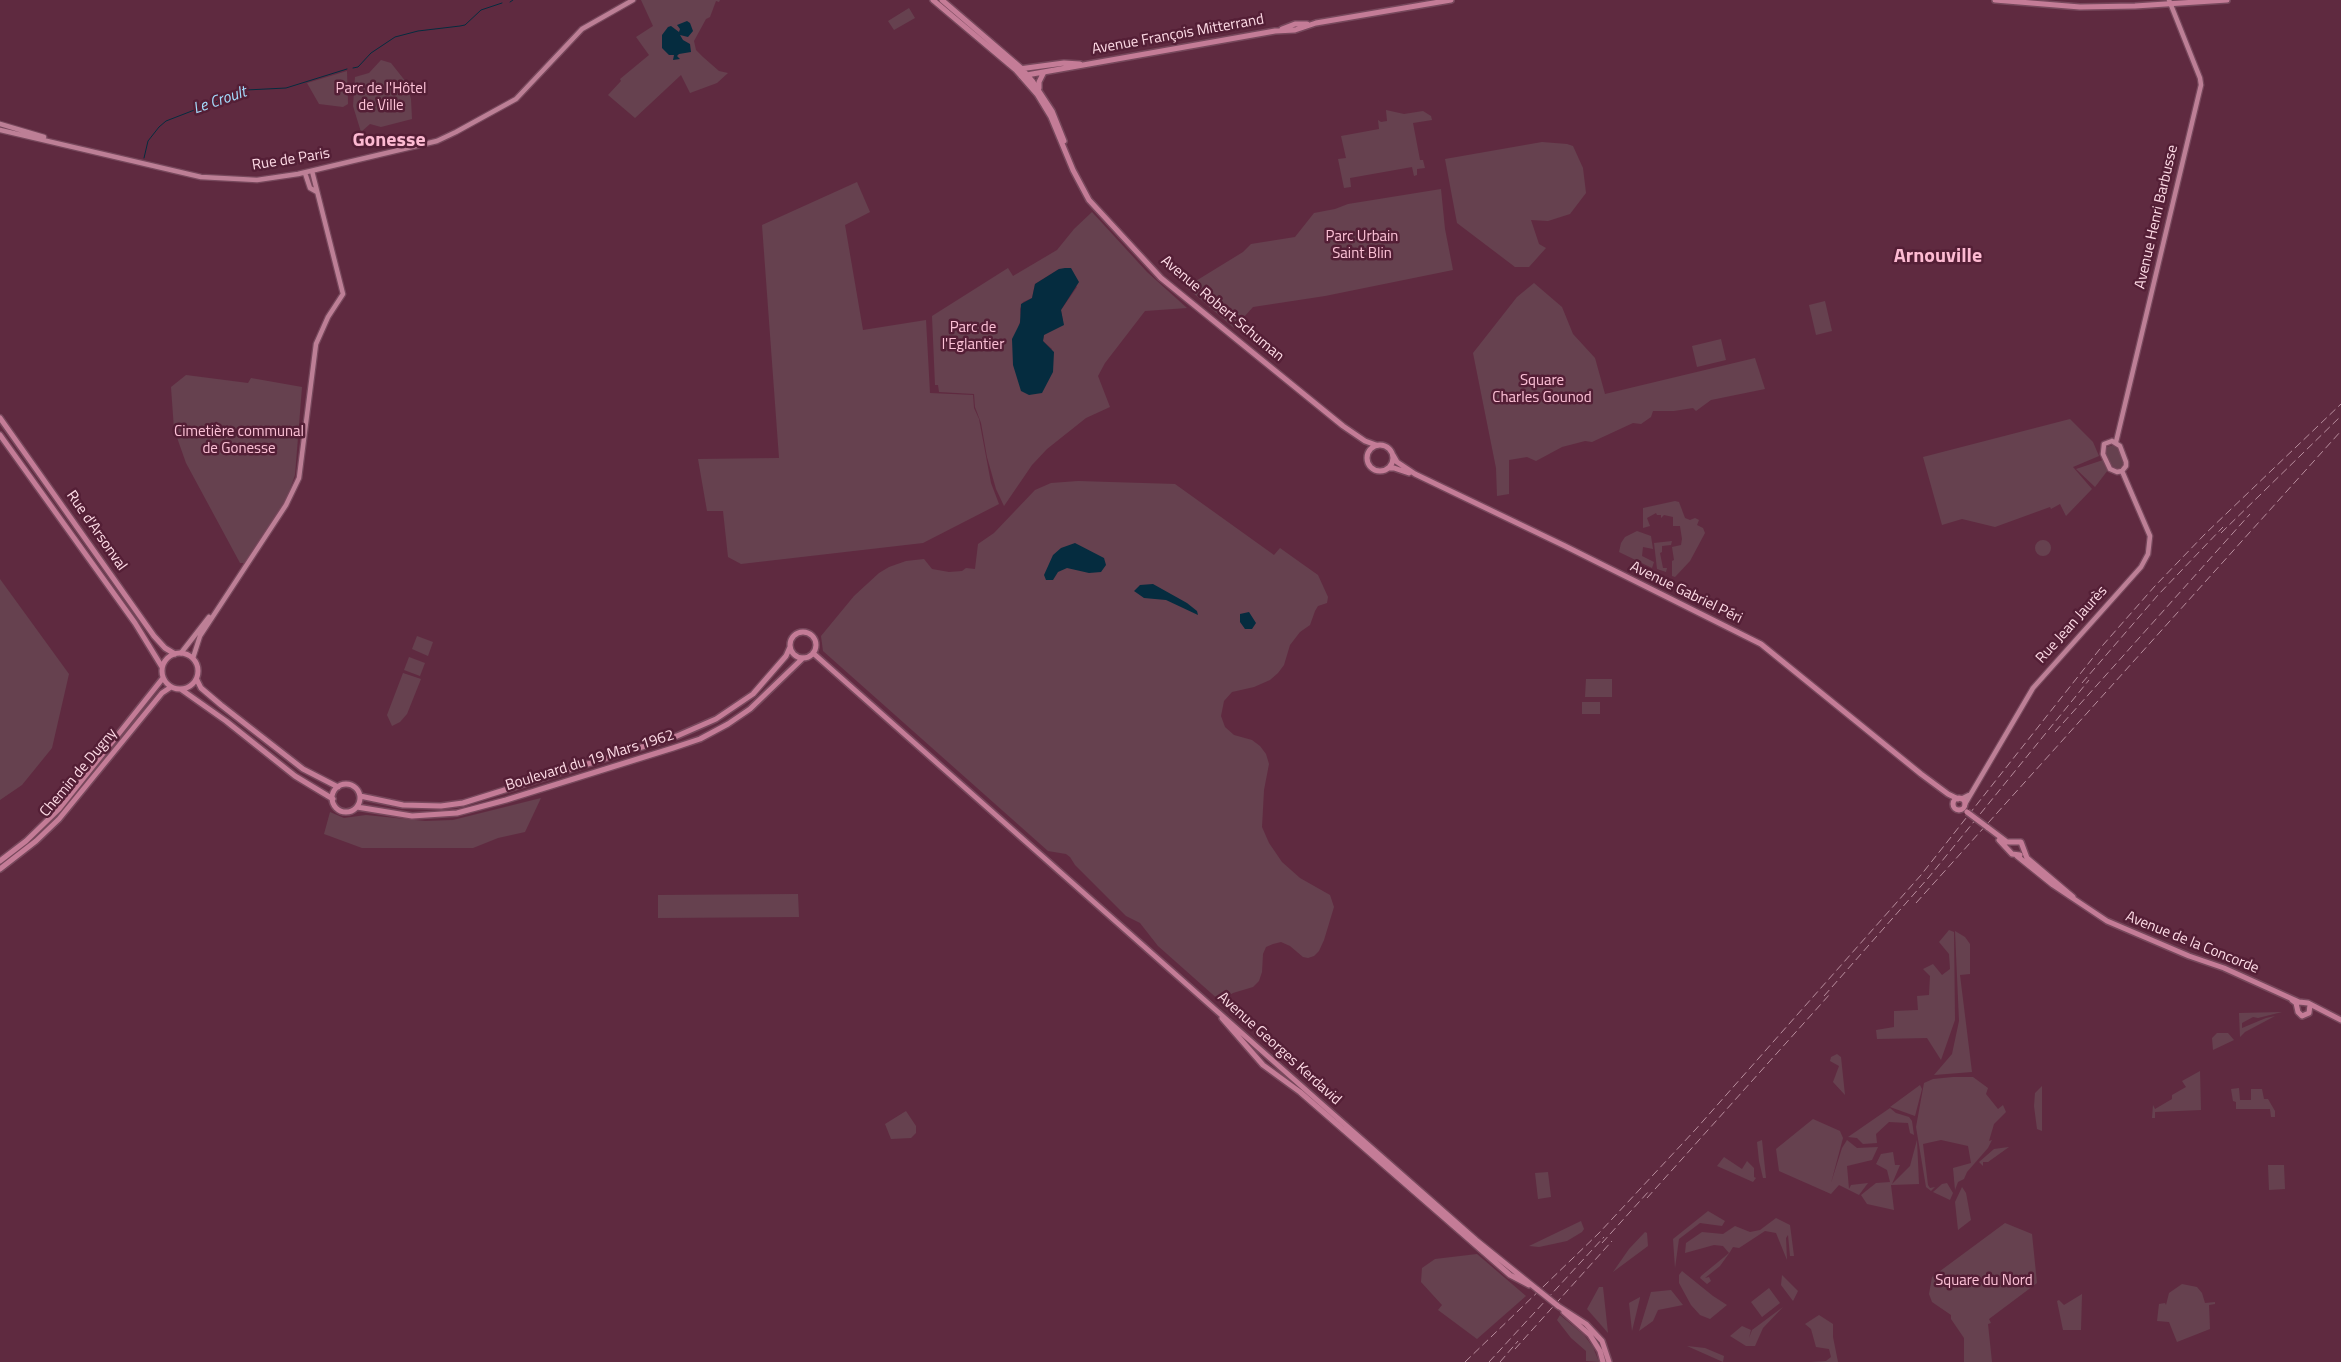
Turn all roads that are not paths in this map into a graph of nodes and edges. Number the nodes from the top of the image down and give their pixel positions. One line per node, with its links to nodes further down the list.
1 (633, 0): 19 (street, Rue de Paris)
2 (933, 0): 11 (main road, Avenue Robert Schuman)
3 (942, 0): 11 (main road, Avenue Robert Schuman)
4 (1439, 0): 9 (main road)
5 (1451, 0): 9 (main road)
6 (1995, 0): 8 (main road)
7 (2226, 0): 8 (main road)
8 (2170, 2): 25 (street, Avenue Henri Barbusse)
9 (1428, 4): 10 (main road, Avenue François Mitterrand)
10 (1086, 65): 11 (main road, Avenue François Mitterrand); 12 (main road, Avenue François Mitterrand)
11 (1018, 69): 13 (main road, Avenue Robert Schuman)
12 (1044, 72): 13 (main road, Avenue François Mitterrand); 14 (main road)
13 (1024, 75): 14 (main road, Avenue Robert Schuman); 18 (main road, Avenue Robert Schuman)
14 (1039, 89): 18 (main road, Avenue Robert Schuman)
15 (0, 124): 17 (street, Rue de Paris)
16 (0, 130): 17 (street, Rue de Paris)
17 (57, 142): 20 (street, Rue de Paris)
18 (1073, 170): 23 (main road, Avenue Robert Schuman)
19 (312, 171): 20 (street, Rue de Paris); 21 (street)
20 (305, 173): 21 (street)
21 (317, 192): 32 (street)
22 (0, 418): 34 (main road, Rue d'Arsonval)
23 (1350, 432): 26 (main road, Avenue Robert Schuman); 27 (main road, Avenue Robert Schuman)
24 (0, 435): 38 (main road, Rue d'Arsonval)
25 (2116, 442): 30 (street); 30 (street)
26 (1376, 445): 27 (main road); 28 (main road)
27 (1367, 455): 29 (main road)
28 (1393, 455): 29 (main road); 31 (main road, Avenue Gabriel Péri)
29 (1388, 468): 31 (main road, Avenue Gabriel Péri)
30 (2122, 471): 45 (street, Rue Jean Jaurès)
31 (1414, 474): 43 (main road, Avenue Gabriel Péri)
32 (221, 603): 34 (street); 36 (street)
33 (790, 647): 35 (main road); 37 (main road); 46 (main road, Boulevard du 19 Mars 1962)
34 (178, 653): 36 (main road); 38 (main road)
35 (813, 653): 37 (main road); 61 (main road)
36 (193, 658): 40 (main road)
37 (803, 658): 50 (main road, Boulevard du 19 Mars 1962)
38 (162, 666): 39 (main road)
39 (163, 678): 41 (main road); 57 (main road, Chemin de Dugny)
40 (197, 680): 42 (main road); 44 (main road)
41 (171, 687): 42 (main road); 58 (main road, Chemin de Dugny)
42 (182, 690): 47 (main road)
43 (1921, 774): 48 (main road, Avenue Gabriel Péri); 49 (main road, Avenue Gabriel Péri)
44 (338, 787): 46 (main road); 47 (main road)
45 (1972, 793): 48 (street); 51 (street, Rue Jean Jaurès)
46 (360, 796): 50 (main road)
47 (333, 799): 50 (main road)
48 (1959, 799): 49 (main road); 51 (main road, Avenue Gabriel Péri)
49 (1954, 804): 51 (main road, Avenue Gabriel Péri)
50 (357, 807)
51 (1965, 808): 52 (main road, bridge)
52 (1994, 833): 53 (main road); 55 (main road)
53 (2012, 843): 54 (main road); 55 (main road)
54 (2024, 848): 56 (main road); 59 (main road, Avenue de la Concorde)
55 (2010, 851): 56 (main road)
56 (2017, 856): 59 (main road, Avenue de la Concorde)
57 (0, 861)
58 (0, 869)
59 (2086, 908): 60 (main road, Avenue de la Concorde)
60 (2290, 998): 62 (main road, Avenue de la Concorde); 64 (main road)
61 (1204, 999): 68 (main road, Avenue Georges Kerdavid); 68 (main road, Avenue Georges Kerdavid)
62 (2302, 1002): 63 (main road); 64 (main road)
63 (2308, 1004): 65 (main road); 66 (main road)
64 (2297, 1009): 66 (main road)
65 (2321, 1012): 66 (main road); 67 (main road)
66 (2310, 1013)
67 (2341, 1020)
68 (1537, 1290): 69 (main road, bridge)
69 (1559, 1307): 70 (main road); 71 (main road)
70 (1603, 1362)
71 (1609, 1362)

